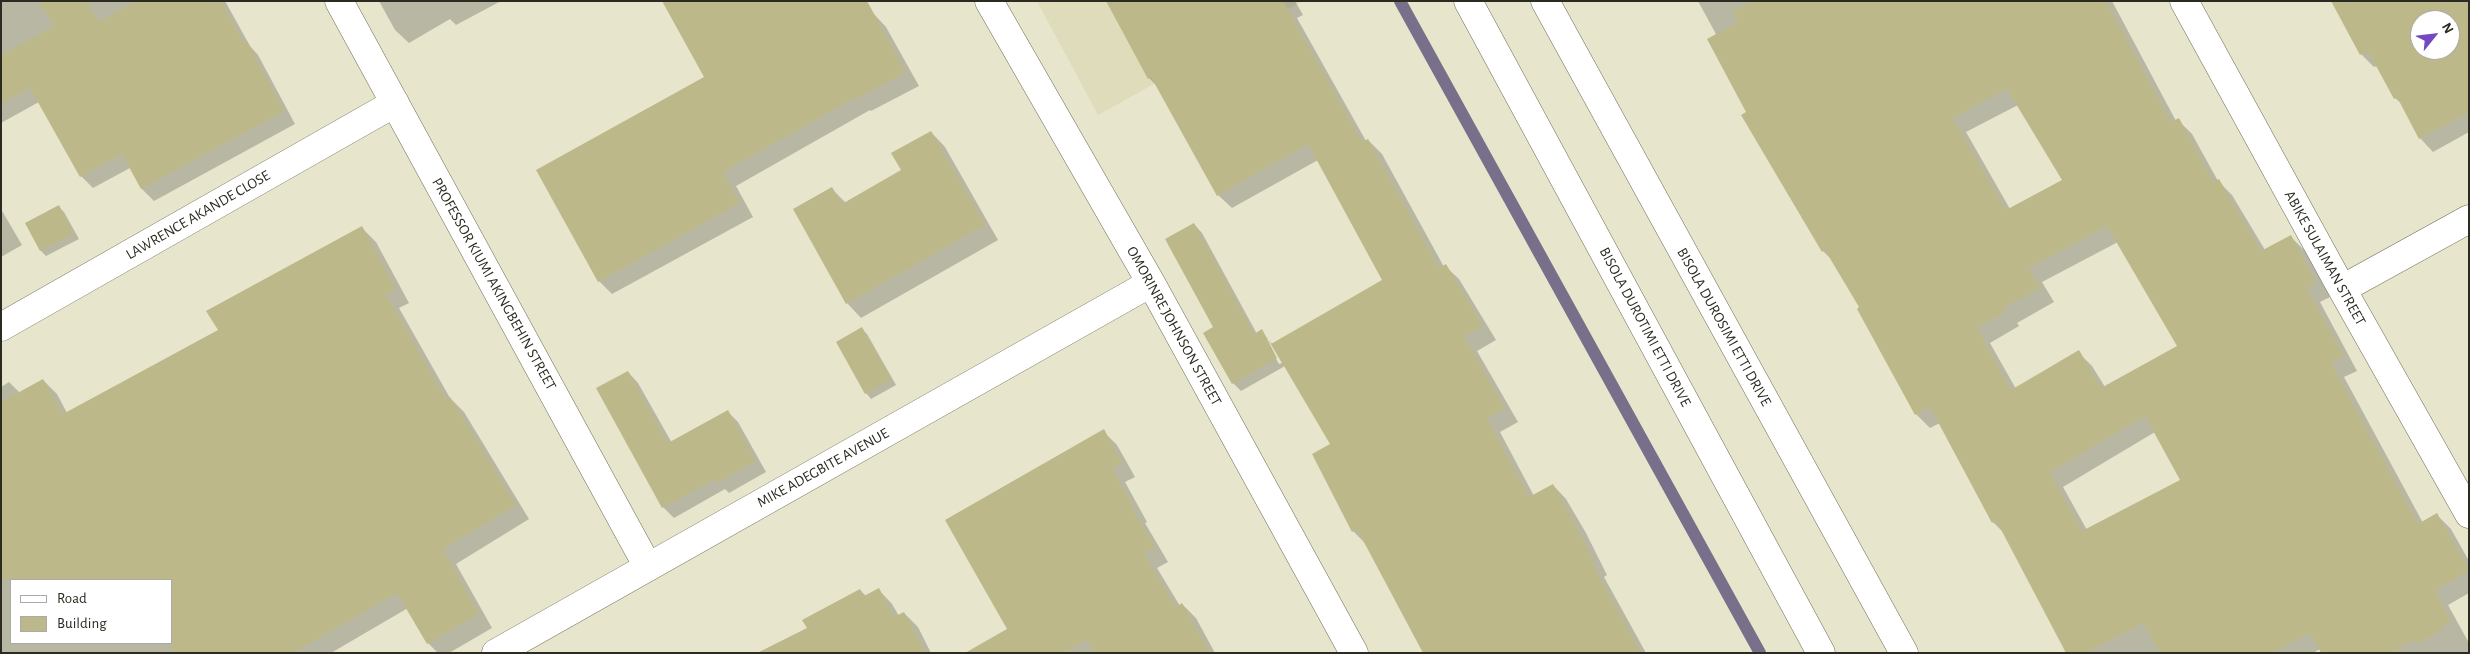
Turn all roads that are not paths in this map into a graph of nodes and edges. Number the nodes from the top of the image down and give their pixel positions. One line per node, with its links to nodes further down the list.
1 (339, 1): 6 (street, PROFESSOR KIUMI AKINGBEHIN STREET)
2 (989, 1): 8 (street, OMORINRE JOHNSON STREET)
3 (1468, 1): 15 (street, BISOLA DUROTIMI ETTI DRIVE)
4 (1545, 1): 16 (street, BISOLA DUROSIMI ETTI DRIVE)
5 (2184, 1): 9 (street, ABIKE SULAIMAN STREET)
6 (395, 103): 10 (street, LAWRENCE AKANDE CLOSE); 12 (street, PROFESSOR KIUMI AKINGBEHIN STREET)
7 (2469, 219): 9 (street)
8 (1151, 283): 12 (street, MIKE ADEGBITE AVENUE); 14 (street, OMORINRE JOHNSON STREET)
9 (2342, 289): 11 (street, ABIKE SULAIMAN STREET)
10 (1, 327)
11 (2469, 514)
12 (648, 567): 13 (street, MIKE ADEGBITE AVENUE)
13 (496, 653)
14 (1354, 653)
15 (1821, 653)
16 (1904, 653)

